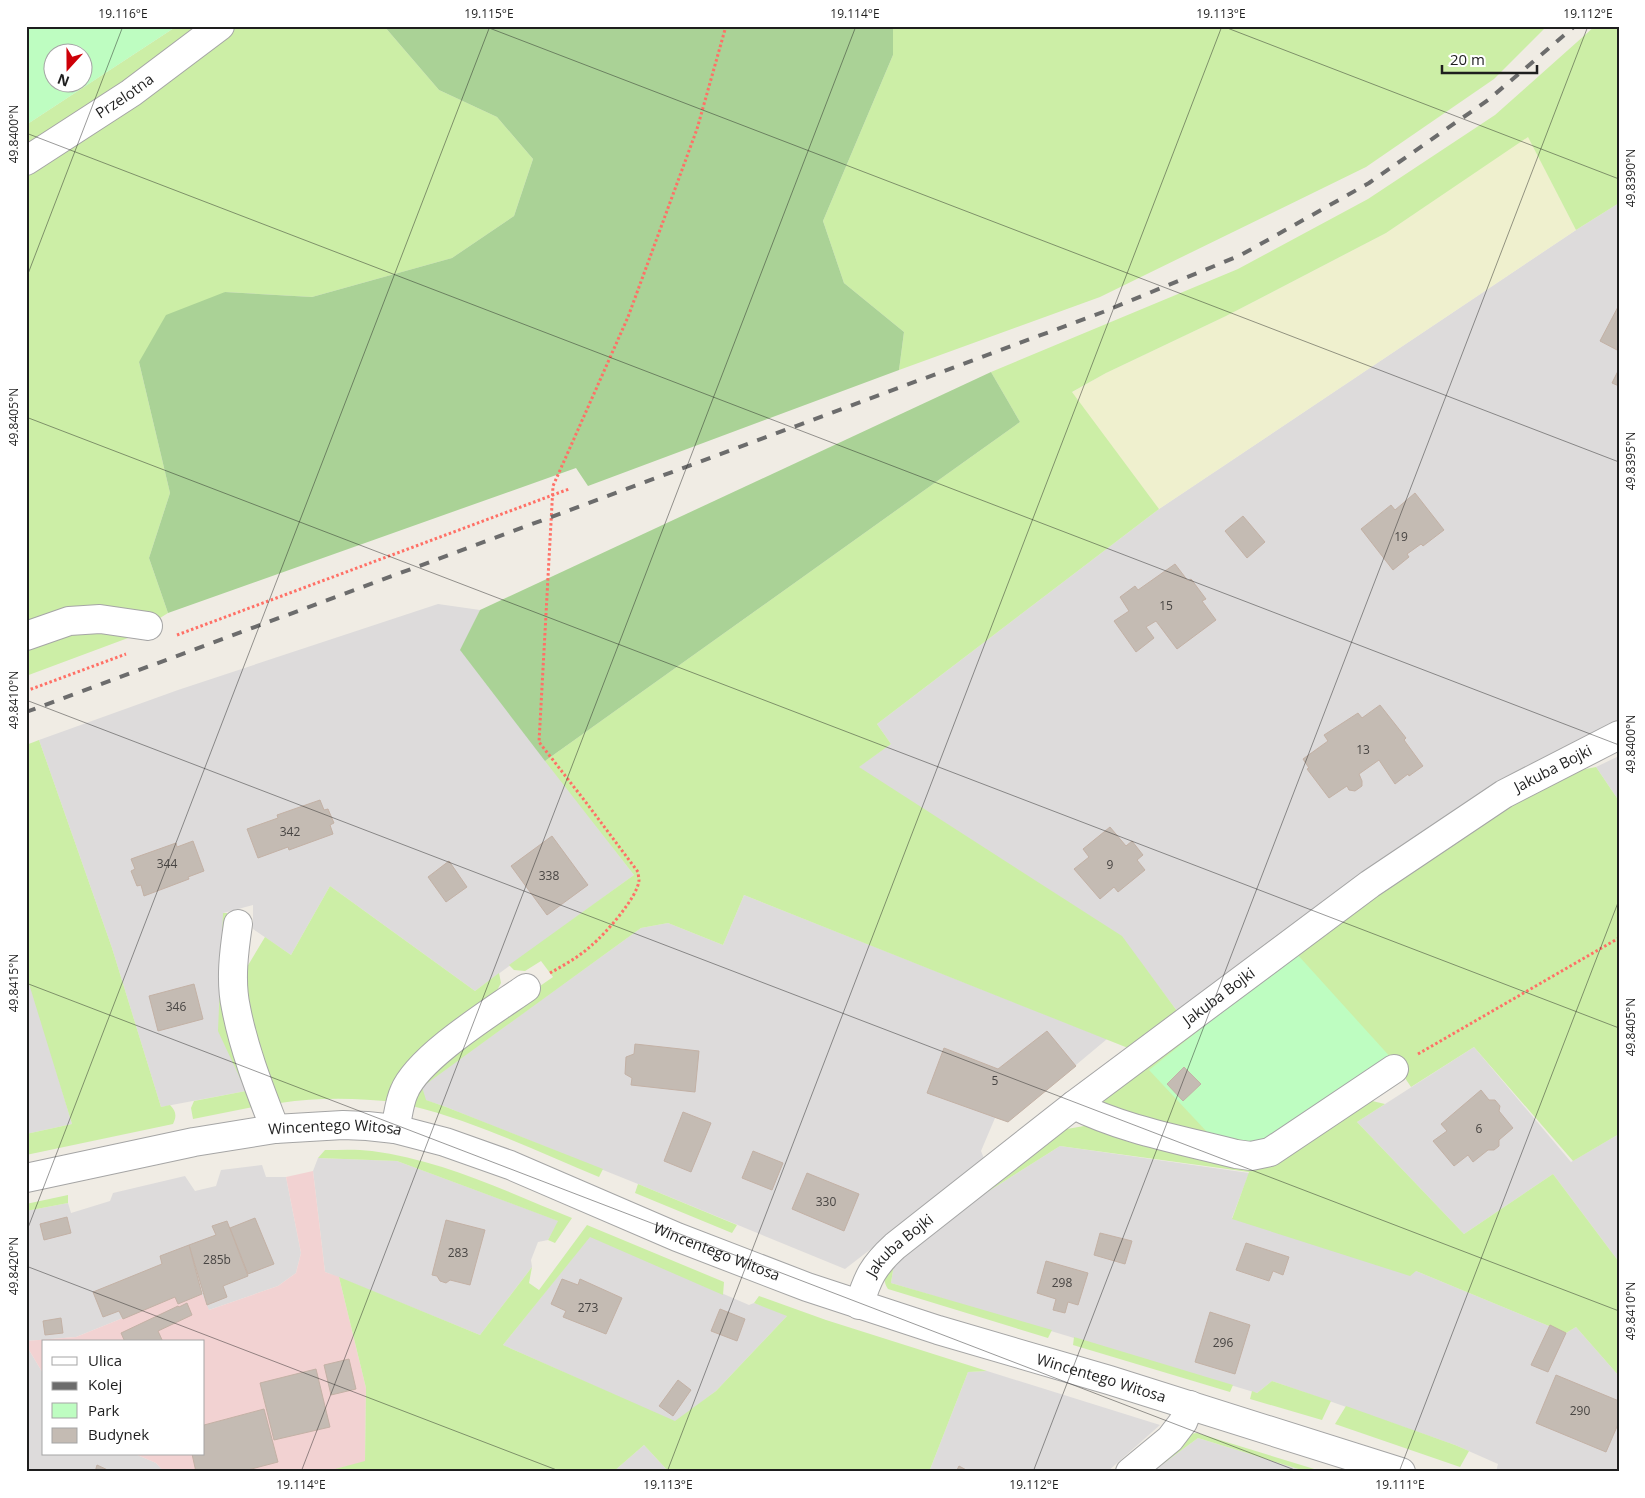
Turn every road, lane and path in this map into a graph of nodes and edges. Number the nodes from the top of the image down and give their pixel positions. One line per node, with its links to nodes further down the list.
1 (220, 26): 3 (street, Przelotna)
2 (726, 26): 13 (path)
3 (26, 162)
4 (569, 489): 7 (path)
5 (148, 626): 6 (street)
6 (26, 636)
7 (176, 636)
8 (129, 653): 9 (path)
9 (26, 691)
10 (1619, 735): 15 (street, Jakuba Bojki)
11 (238, 924): 16 (street)
12 (1619, 938): 14 (path)
13 (526, 988): 17 (street)
14 (1394, 1069): 15 (street)
15 (1074, 1105): 19 (street, Jakuba Bojki)
16 (275, 1129): 17 (street, Wincentego Witosa); 18 (street, Wincentego Witosa)
17 (395, 1129): 19 (street, Wincentego Witosa)
18 (26, 1178)
19 (859, 1305): 20 (street, Wincentego Witosa)
20 (1190, 1405): 21 (street); 22 (street, Wincentego Witosa)
21 (1130, 1472)
22 (1401, 1472)

